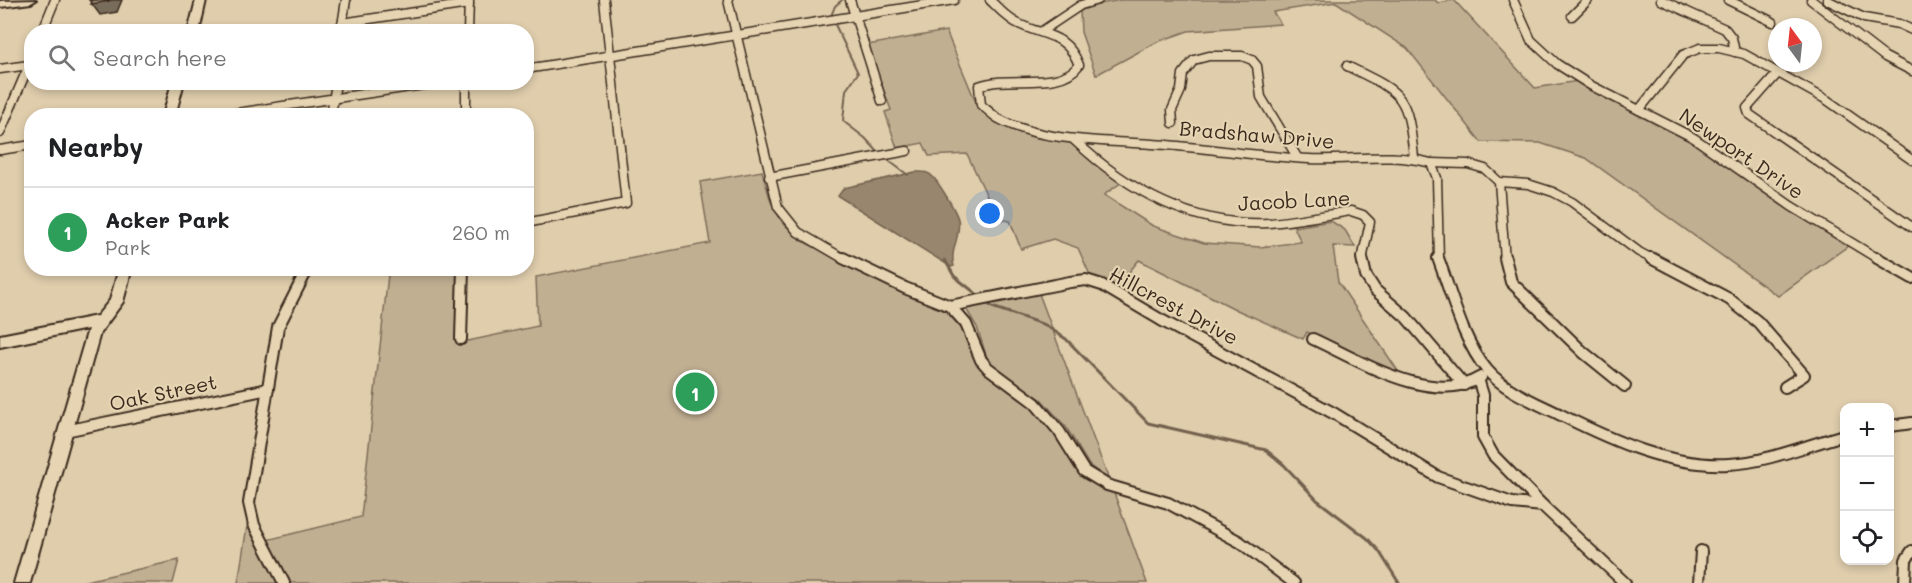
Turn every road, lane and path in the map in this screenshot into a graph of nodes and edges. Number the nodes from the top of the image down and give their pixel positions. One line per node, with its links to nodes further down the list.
1 (31, 0): 18 (street)
2 (55, 0): 23 (street)
3 (201, 0): 24 (street)
4 (346, 0): 22 (street)
5 (604, 0): 30 (street)
6 (728, 0): 28 (street)
7 (850, 0): 20 (street)
8 (954, 0): 20 (street)
9 (990, 0): 27 (street, Bradshaw Drive)
10 (1098, 0): 27 (street)
11 (1513, 0): 50 (street, Newport Drive)
12 (1588, 0): 19 (street)
13 (1661, 0): 29 (street)
14 (1728, 0): 21 (street)
15 (1811, 0): 36 (street)
16 (1827, 0): 26 (street)
17 (469, 2): 22 (street); 25 (street)
18 (0, 4)
19 (1572, 16)
20 (856, 17): 28 (street); 45 (street)
21 (1768, 20)
22 (342, 23)
23 (45, 24)
24 (195, 24)
25 (468, 24)
26 (1912, 30)
27 (1042, 31): 53 (street, Bradshaw Drive)
28 (736, 35): 30 (street); 61 (street)
29 (1735, 52): 37 (street); 50 (street)
30 (610, 56): 34 (street); 63 (street)
31 (24, 66): 35 (street)
32 (1347, 66): 58 (street)
33 (24, 67): 38 (street)
34 (534, 68)
35 (0, 69)
36 (1912, 71)
37 (1778, 73): 59 (street); 64 (street)
38 (0, 75)
39 (24, 77): 52 (street)
40 (176, 90): 46 (street)
41 (335, 90): 44 (street)
42 (395, 90): 44 (street)
43 (466, 90): 49 (street)
44 (334, 100): 47 (street); 48 (street)
45 (882, 101)
46 (171, 108)
47 (266, 108)
48 (333, 108)
49 (466, 108)
50 (1639, 110): 68 (street, Newport Drive)
51 (1173, 123): 57 (street)
52 (0, 133)
53 (1072, 139): 57 (street, Bradshaw Drive); 76 (street, Jacob Lane)
54 (24, 146): 55 (street)
55 (0, 150)
56 (907, 151): 61 (street)
57 (1297, 157): 58 (street, Bradshaw Drive)
58 (1414, 157): 60 (street, Bradshaw Drive)
59 (1912, 160)
60 (1431, 163): 62 (street); 74 (street)
61 (769, 177): 69 (street)
62 (1499, 182): 77 (street); 78 (street)
63 (534, 221)
64 (1912, 227)
65 (124, 276): 70 (street)
66 (304, 276): 79 (street)
67 (463, 276): 71 (street)
68 (1912, 278)
69 (950, 306): 84 (street, Hillcrest Drive); 89 (street)
70 (100, 321): 73 (street); 82 (street)
71 (461, 339)
72 (1313, 339): 76 (street)
73 (0, 341)
74 (1488, 371): 75 (street); 83 (street)
75 (1478, 379): 76 (street); 84 (street)
76 (1464, 385)
77 (1624, 386)
78 (1785, 387)
79 (268, 389): 82 (street, Oak Street); 88 (street)
80 (1912, 423): 81 (street)
81 (1894, 425)
82 (65, 431): 87 (street)
83 (1840, 436)
84 (1543, 506): 90 (street)
85 (1701, 551): 91 (street)
86 (1912, 551): 92 (street)
87 (22, 583)
88 (284, 583)
89 (1294, 583)
90 (1625, 583)
91 (1700, 583)
92 (1905, 583)

